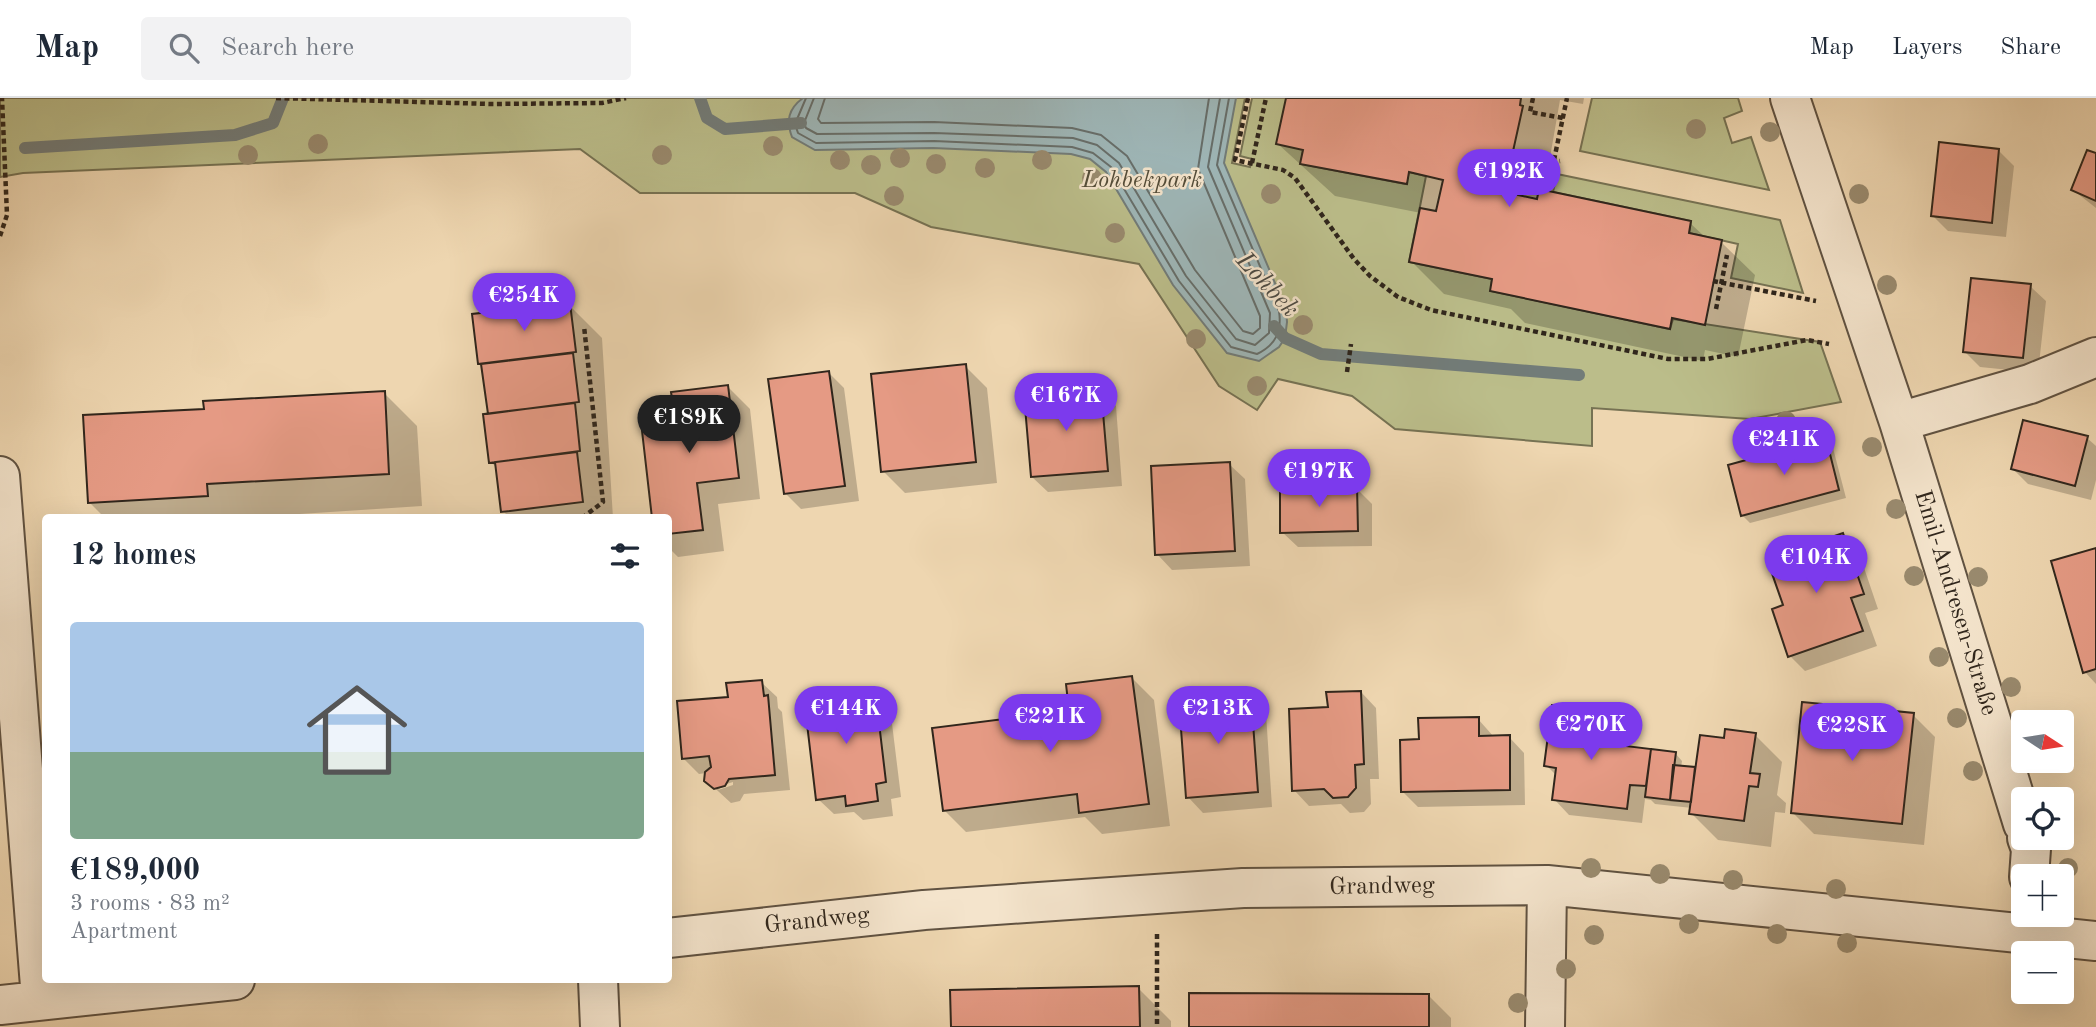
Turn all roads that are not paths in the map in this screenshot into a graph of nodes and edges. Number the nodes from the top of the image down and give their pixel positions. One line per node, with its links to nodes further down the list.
1 (1790, 98): 3 (street, Emil-Andresen-Straße)
2 (2096, 357): 3 (street)
3 (1899, 422): 5 (street, Emil-Andresen-Straße)
4 (0, 477): 13 (street)
5 (2012, 787)
6 (1547, 885): 7 (street, Grandweg); 9 (street, Grandweg); 16 (street)
7 (2011, 923)
8 (2039, 927): 10 (street, Grandweg)
9 (672, 938)
10 (2096, 941)
11 (204, 983): 13 (street)
12 (597, 983): 15 (street)
13 (41, 999): 14 (street)
14 (0, 1005)
15 (600, 1027)
16 (1545, 1027)

